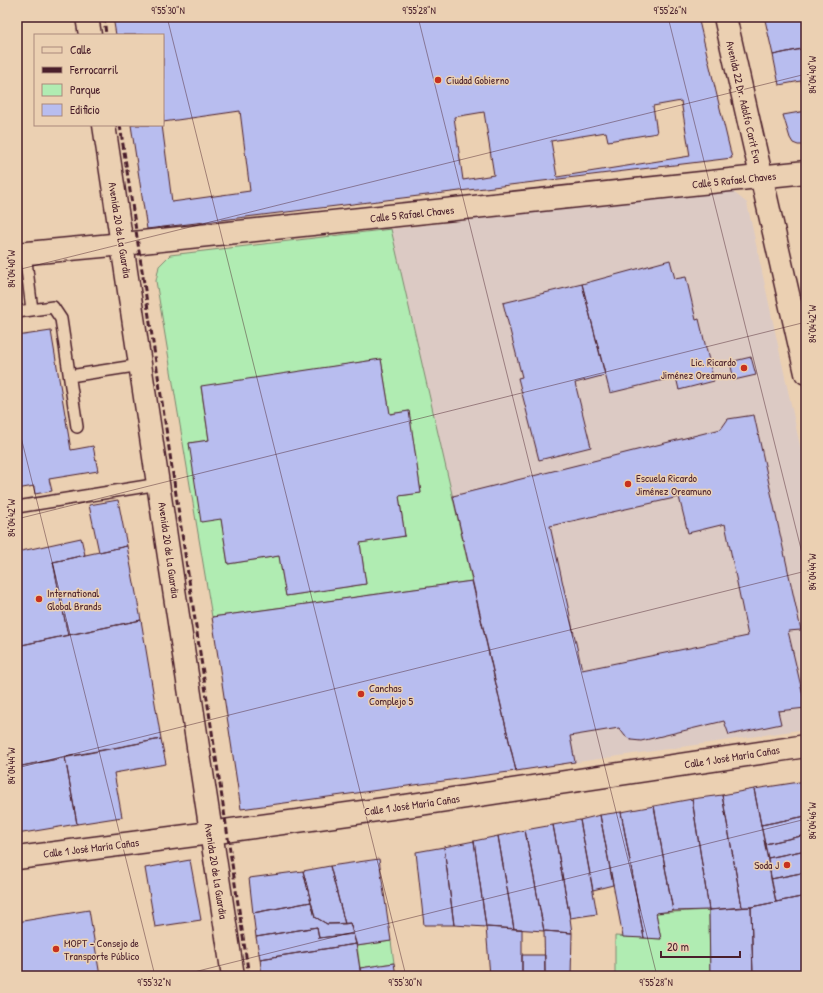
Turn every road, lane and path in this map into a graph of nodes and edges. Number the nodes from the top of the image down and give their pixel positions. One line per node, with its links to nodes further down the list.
1 (87, 17): 3 (street)
2 (725, 17): 6 (street, Avenida 22 Dr. Adolfo Carit Eva)
3 (90, 34)
4 (104, 126): 7 (street, Avenida 20 de La Guardia)
5 (806, 172): 6 (street, Calle 5 Rafael Chaves)
6 (761, 177): 7 (street, Calle 5 Rafael Chaves); 12 (street, Avenida 22 Dr. Adolfo Carit Eva)
7 (123, 244): 8 (street, Calle 5 Rafael Chaves); 11 (street, Avenida 20 de La Guardia)
8 (21, 253): 9 (lane)
9 (32, 310): 10 (lane); 13 (lane)
10 (17, 312)
11 (141, 365): 13 (lane); 15 (street, Avenida 20 de La Guardia)
12 (806, 373)
13 (70, 376): 14 (lane)
14 (77, 427)
15 (159, 484): 16 (lane); 18 (street, Avenida 20 de La Guardia)
16 (17, 507)
17 (806, 746): 18 (street, Calle 1 José María Cañas)
18 (210, 833): 19 (street, Calle 1 José María Cañas); 20 (street, Avenida 20 de La Guardia)
19 (17, 858)
20 (233, 976)

